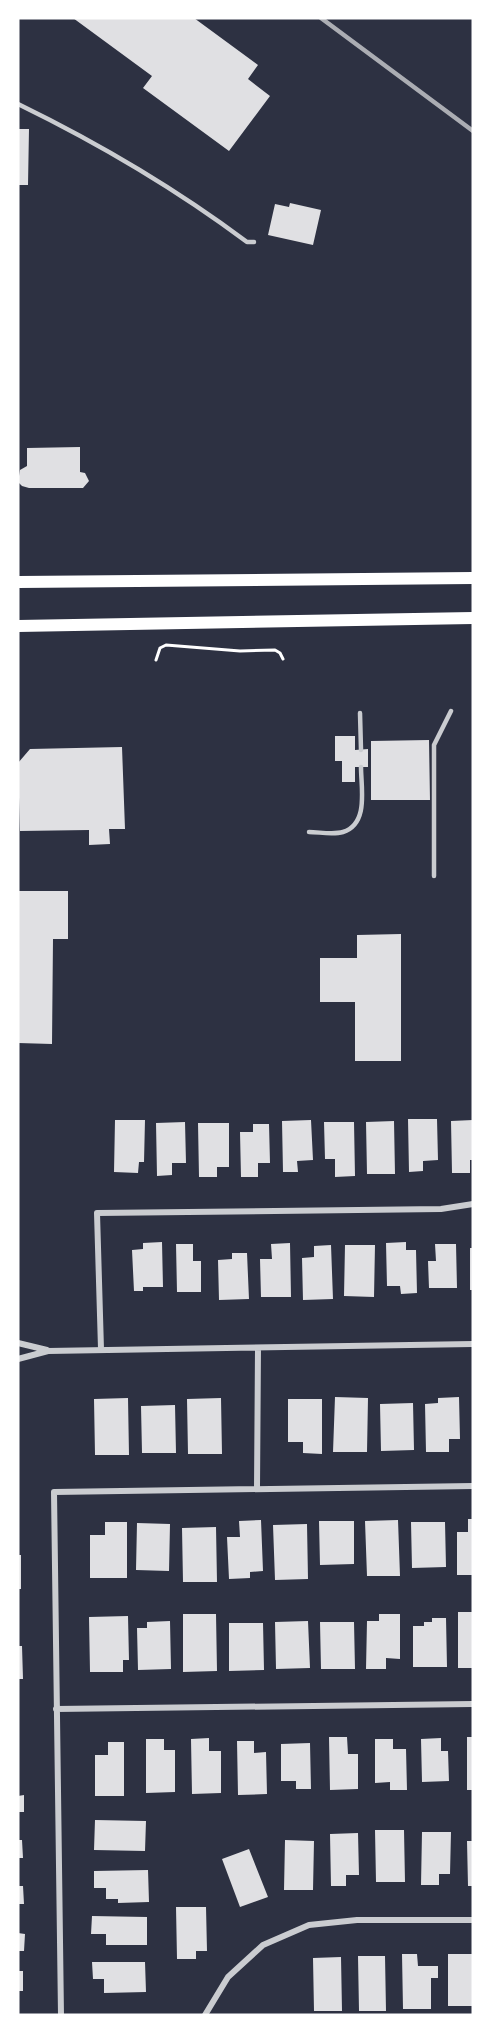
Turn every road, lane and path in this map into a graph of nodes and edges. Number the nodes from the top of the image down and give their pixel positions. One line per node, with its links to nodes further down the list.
1 (18, 104): 2 (lane)
2 (254, 242)
3 (473, 578): 4 (main road)
4 (18, 582)
5 (473, 618): 6 (main road)
6 (18, 626)
7 (283, 659): 8 (path)
8 (156, 660)
9 (451, 711): 14 (lane)
10 (360, 712): 11 (lane)
11 (361, 750)
12 (361, 767): 13 (lane)
13 (309, 832)
14 (435, 876)
15 (473, 1204): 19 (street)
16 (18, 1343): 20 (street)
17 (473, 1344): 18 (street)
18 (258, 1348): 19 (street); 23 (street)
19 (100, 1349): 20 (street)
20 (48, 1351): 21 (street)
21 (18, 1359)
22 (473, 1486): 23 (street)
23 (256, 1488): 25 (street)
24 (473, 1704): 25 (street)
25 (56, 1709): 27 (street)
26 (473, 1920): 28 (street)
27 (61, 2015)
28 (205, 2015)

